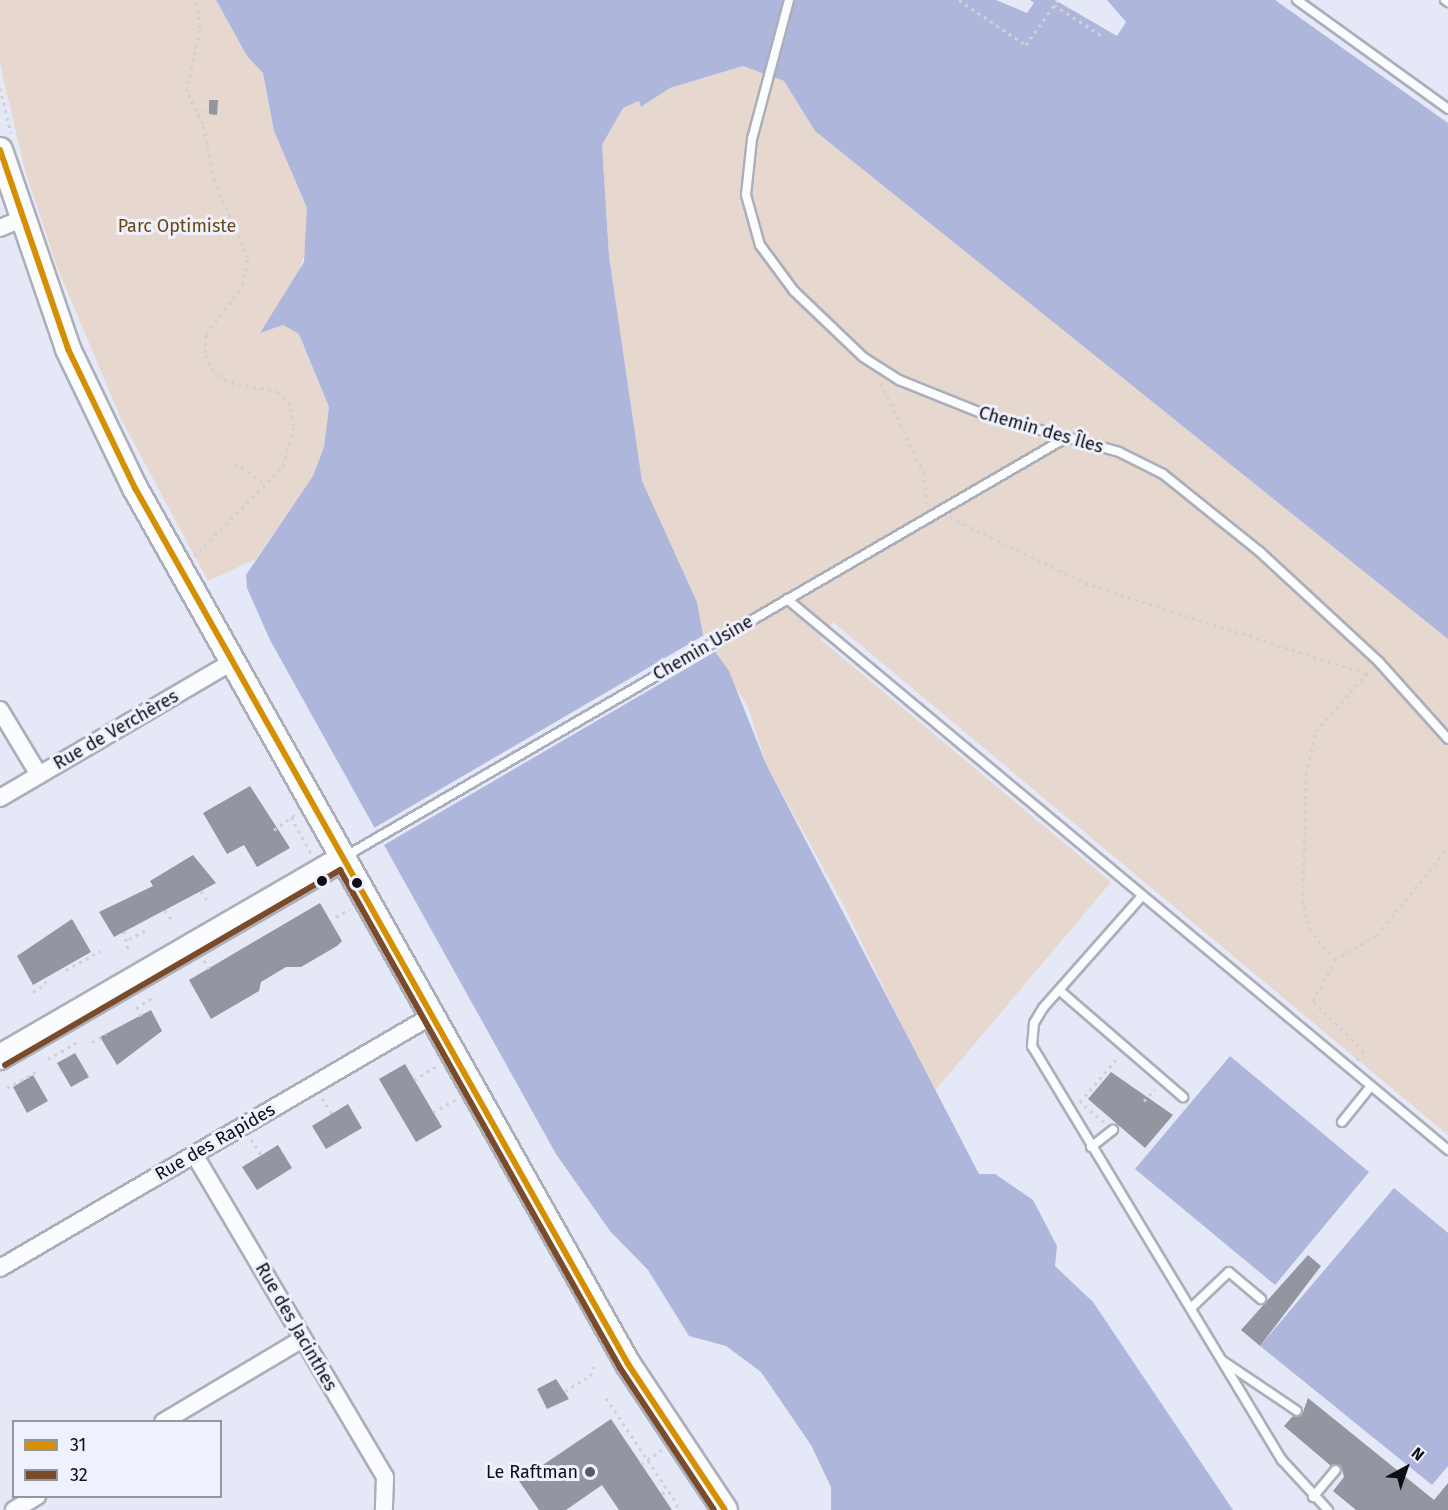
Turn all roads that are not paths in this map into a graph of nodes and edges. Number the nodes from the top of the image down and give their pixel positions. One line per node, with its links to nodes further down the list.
1 (789, 0): 6 (lane, Chemin des Îles)
2 (1297, 0): 3 (lane)
3 (1448, 109)
4 (0, 150): 5 (street)
5 (10, 224): 8 (street)
6 (1064, 439): 7 (lane, Chemin Usine); 10 (lane, Chemin des Îles)
7 (787, 599): 13 (lane, Chemin Usine); 14 (lane)
8 (232, 662): 11 (street, Rue de Verchères); 13 (street)
9 (0, 710): 11 (street)
10 (1448, 739)
11 (39, 776): 12 (street, Rue de Verchères)
12 (0, 798)
13 (343, 858): 16 (street); 17 (street)
14 (1142, 896): 15 (lane); 18 (lane)
15 (1059, 990): 19 (lane); 22 (lane)
16 (431, 1016): 24 (street, Rue des Rapides); 37 (street)
17 (0, 1058)
18 (1371, 1086): 20 (lane); 23 (lane)
19 (1183, 1097)
20 (1342, 1122)
21 (1113, 1130): 22 (lane)
22 (1091, 1147): 27 (lane)
23 (1448, 1150)
24 (195, 1154): 25 (street, Rue des Rapides); 28 (street, Rue des Jacinthes)
25 (0, 1268)
26 (1261, 1299): 27 (lane)
27 (1191, 1308): 29 (lane)
28 (302, 1339): 31 (street); 35 (street, Rue des Jacinthes)
29 (1222, 1361): 30 (lane); 33 (lane)
30 (1297, 1411)
31 (166, 1420)
32 (1336, 1470): 33 (lane)
33 (1313, 1497): 38 (lane)
34 (35, 1498): 36 (street)
35 (385, 1507)
36 (14, 1510)
37 (725, 1510)
38 (1328, 1510)

